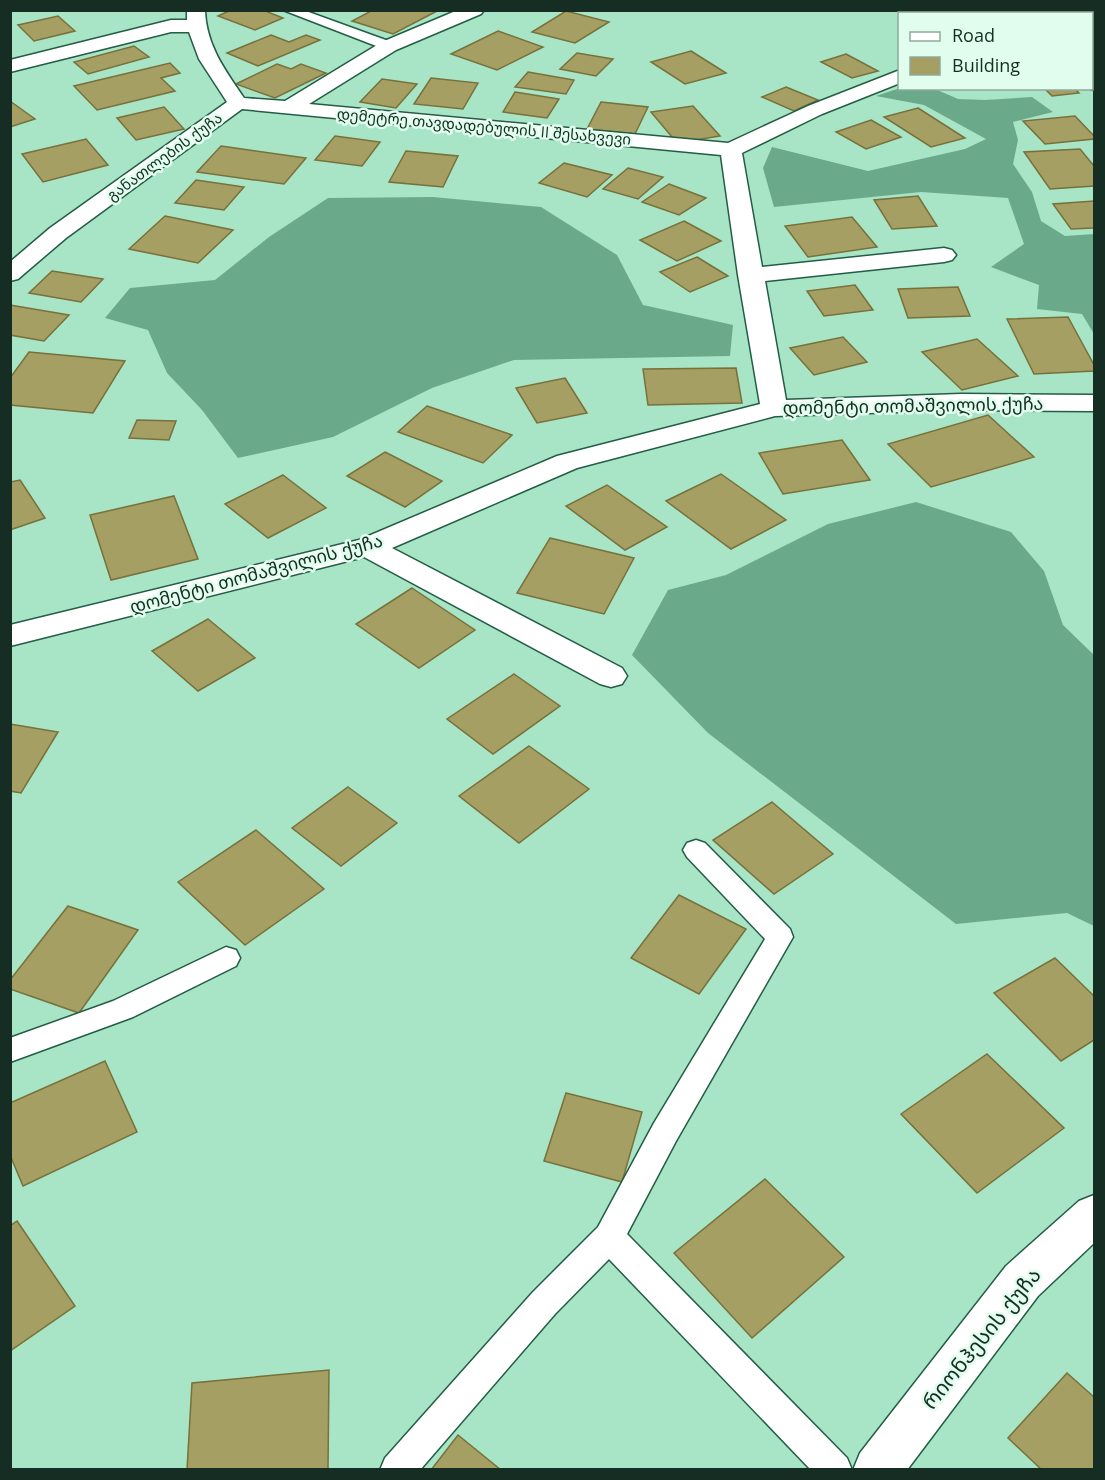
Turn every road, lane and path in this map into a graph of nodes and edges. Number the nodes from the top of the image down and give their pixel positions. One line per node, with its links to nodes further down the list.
1 (290, 10): 4 (lane)
2 (475, 10): 4 (street)
3 (195, 18): 5 (street); 7 (street, განათლების ქუჩა)
4 (389, 46): 8 (street)
5 (10, 66)
6 (898, 76): 9 (street)
7 (238, 103): 8 (street, დემეტრე თავდადებულის II შესახვევი); 11 (street, განათლების ქუჩა)
8 (288, 108): 9 (street, დემეტრე თავდადებულის II შესახვევი)
9 (731, 150): 12 (street)
10 (944, 255): 12 (street)
11 (10, 274)
12 (750, 275): 14 (street)
13 (1095, 403): 14 (street, დომენტი თომაშვილის ქუჩა)
14 (774, 408): 15 (street, დომენტი თომაშვილის ქუჩა)
15 (368, 548): 16 (street, დომენტი თომაშვილის ქუჩა); 17 (street)
16 (10, 636)
17 (611, 676)
18 (696, 849): 22 (lane)
19 (226, 958): 20 (lane)
20 (10, 1050)
21 (1095, 1215): 25 (street, რიონჰესის ქუჩა)
22 (609, 1237): 23 (lane); 24 (lane)
23 (397, 1470)
24 (835, 1470)
25 (877, 1470)

